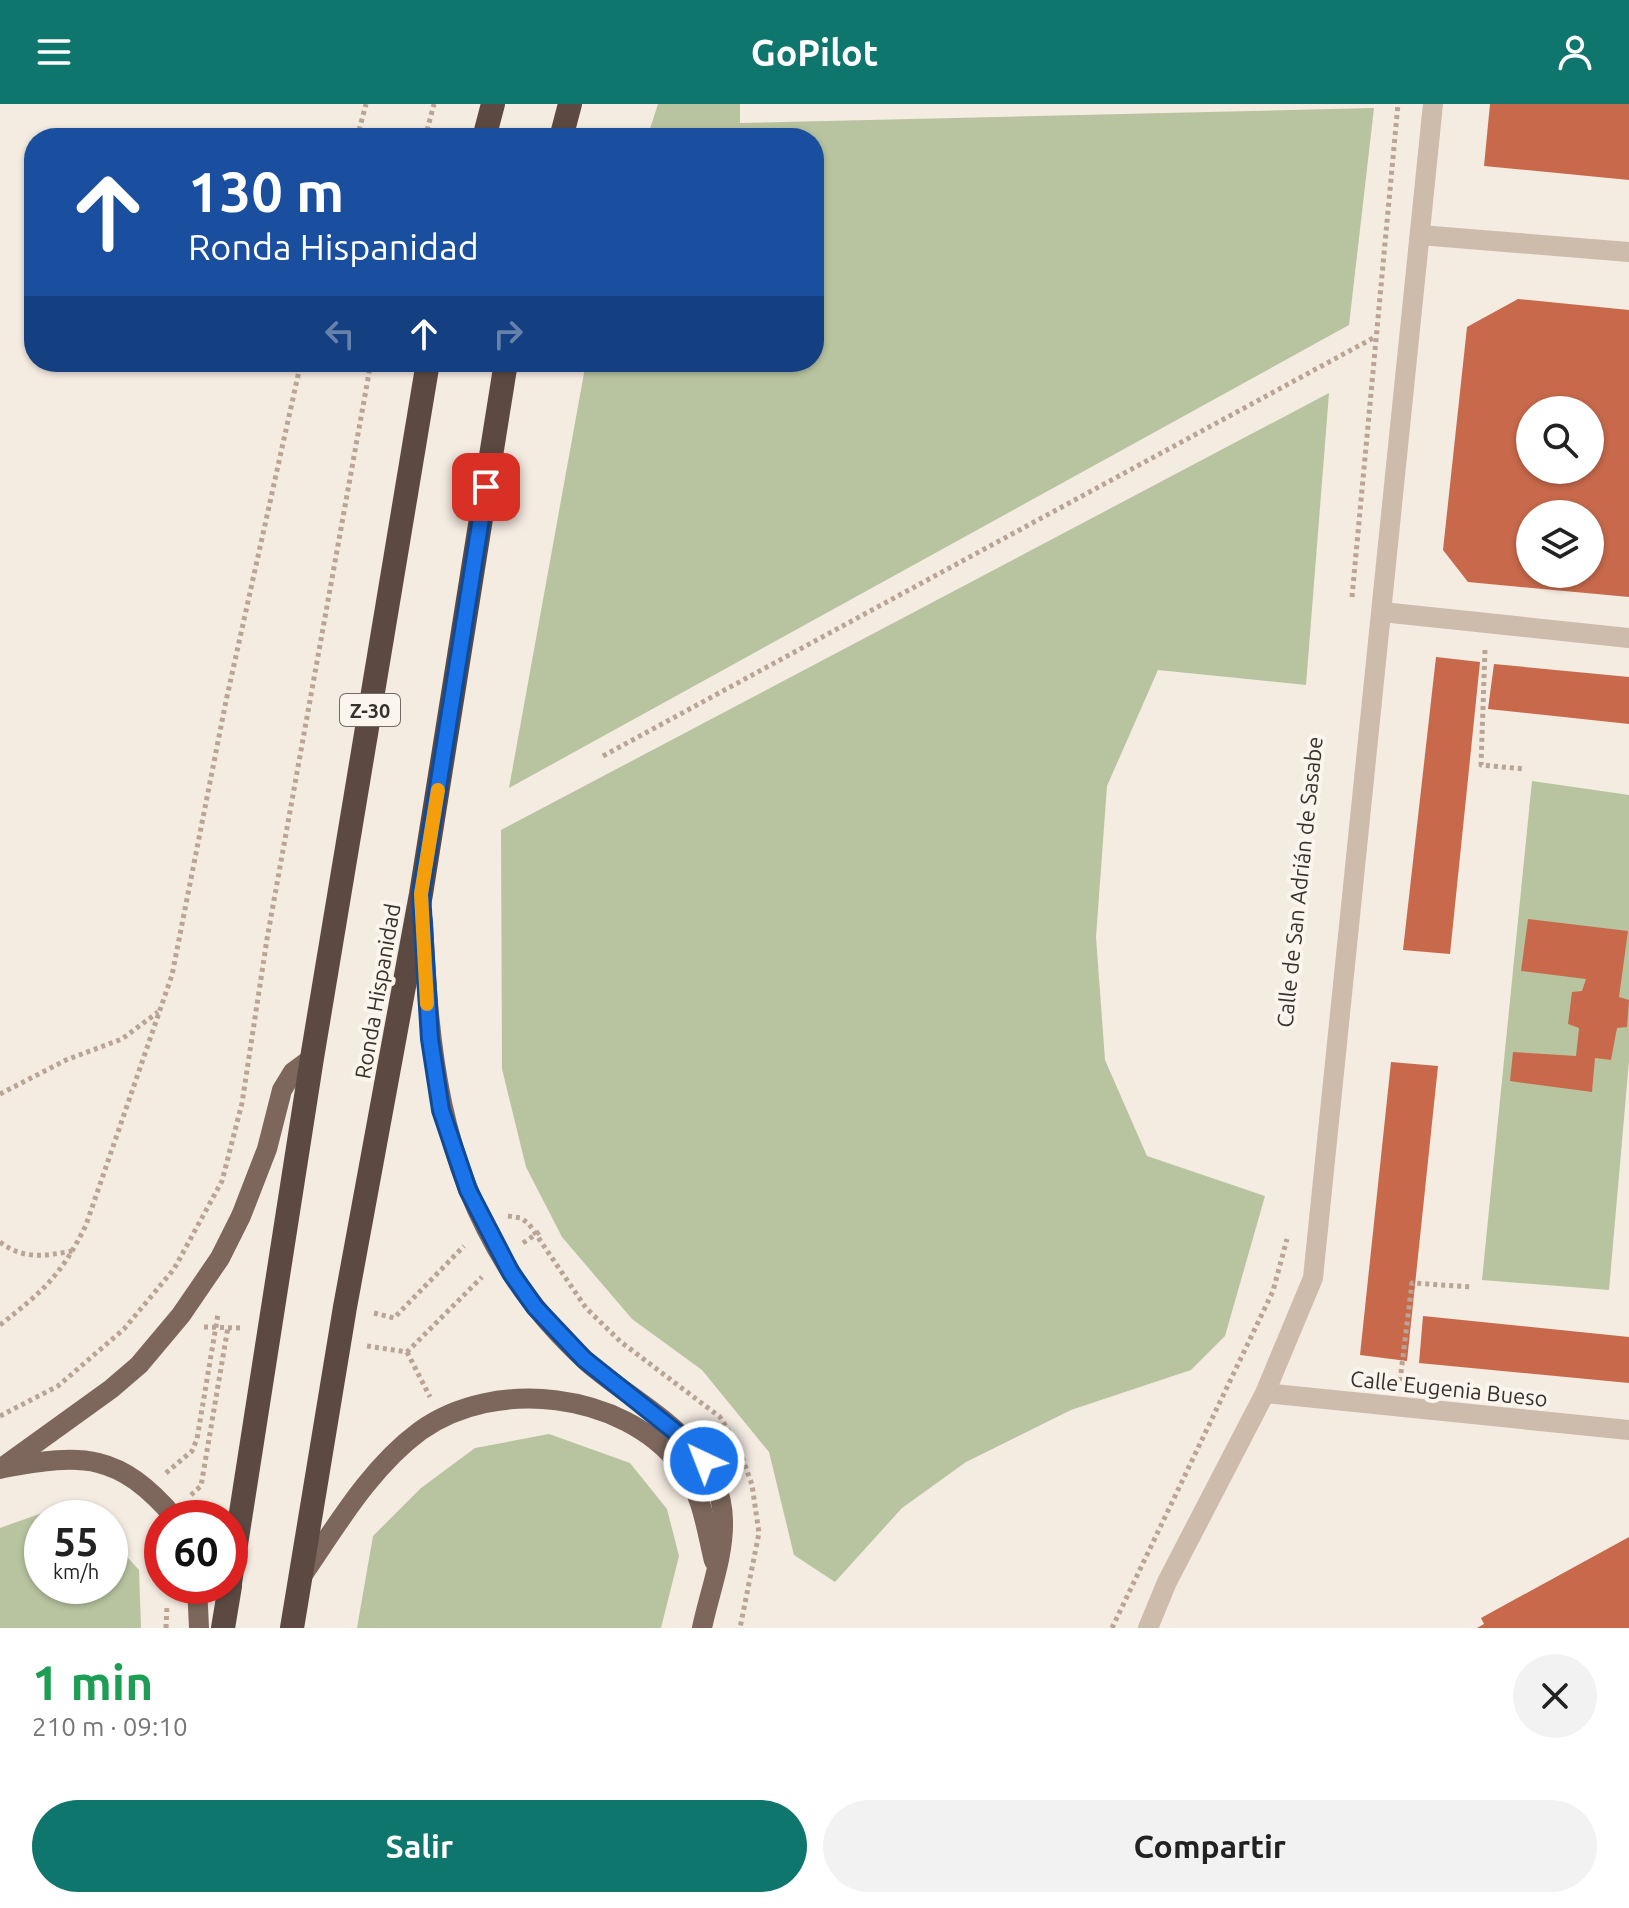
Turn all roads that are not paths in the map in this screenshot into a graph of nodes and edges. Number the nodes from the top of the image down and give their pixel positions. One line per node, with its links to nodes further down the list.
1 (493, 104): 4 (highway)
2 (570, 104): 5 (highway)
3 (1433, 104): 6 (street)
4 (487, 128)
5 (564, 128)
6 (1420, 235): 7 (street); 10 (street)
7 (1629, 252)
8 (426, 372): 13 (highway, Z-30)
9 (504, 372): 12 (highway, Ronda Hispanidad)
10 (1382, 612): 11 (street); 14 (street)
11 (1629, 638)
12 (421, 894): 19 (main road); 20 (highway, Ronda Hispanidad)
13 (312, 1058): 16 (main road); 18 (highway, Z-30)
14 (1265, 1393): 15 (street, Calle Eugenia Bueso); 27 (street)
15 (1629, 1430)
16 (0, 1469): 17 (main road)
17 (159, 1500)
18 (243, 1500)
19 (715, 1567): 20 (main road); 26 (main road)
20 (300, 1580): 25 (highway, Ronda Hispanidad)
21 (198, 1604): 23 (main road)
22 (227, 1604): 24 (highway, Z-30)
23 (199, 1628)
24 (223, 1628)
25 (292, 1628)
26 (702, 1628)
27 (1148, 1628)

